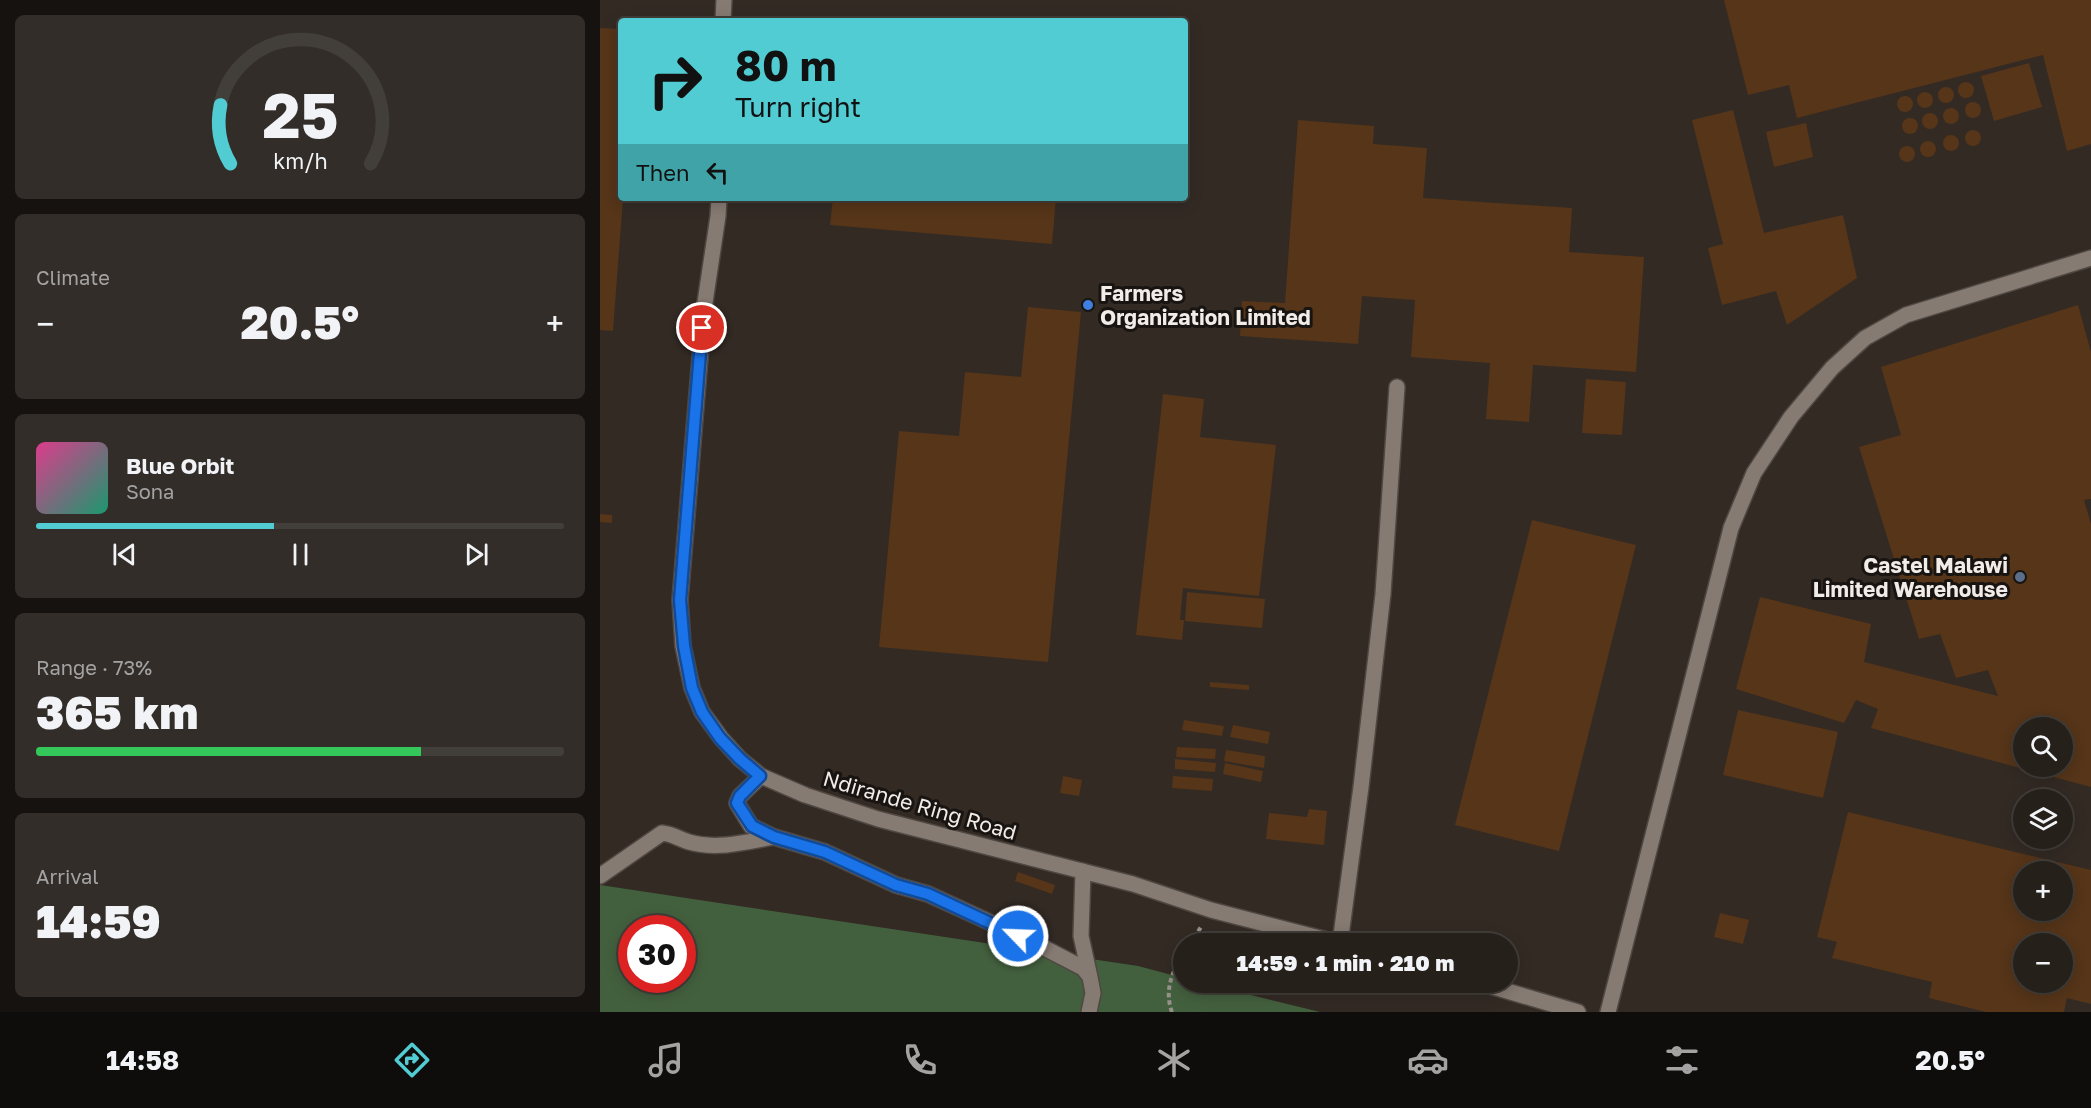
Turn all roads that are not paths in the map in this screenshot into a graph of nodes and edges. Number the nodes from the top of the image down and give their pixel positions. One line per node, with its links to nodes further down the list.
1 (723, 0): 2 (street)
2 (723, 18)
3 (719, 201): 6 (street, Ndirande Ring Road)
4 (2091, 258): 16 (street)
5 (1397, 387): 11 (street)
6 (760, 776): 7 (street); 8 (street, Ndirande Ring Road)
7 (774, 837): 9 (street); 12 (street)
8 (1083, 871): 10 (street, Ndirande Ring Road); 12 (street)
9 (600, 876)
10 (1302, 933)
11 (1343, 933)
12 (1090, 977): 14 (street)
13 (1514, 993): 15 (street)
14 (1089, 1012)
15 (1578, 1012)
16 (1608, 1012)

